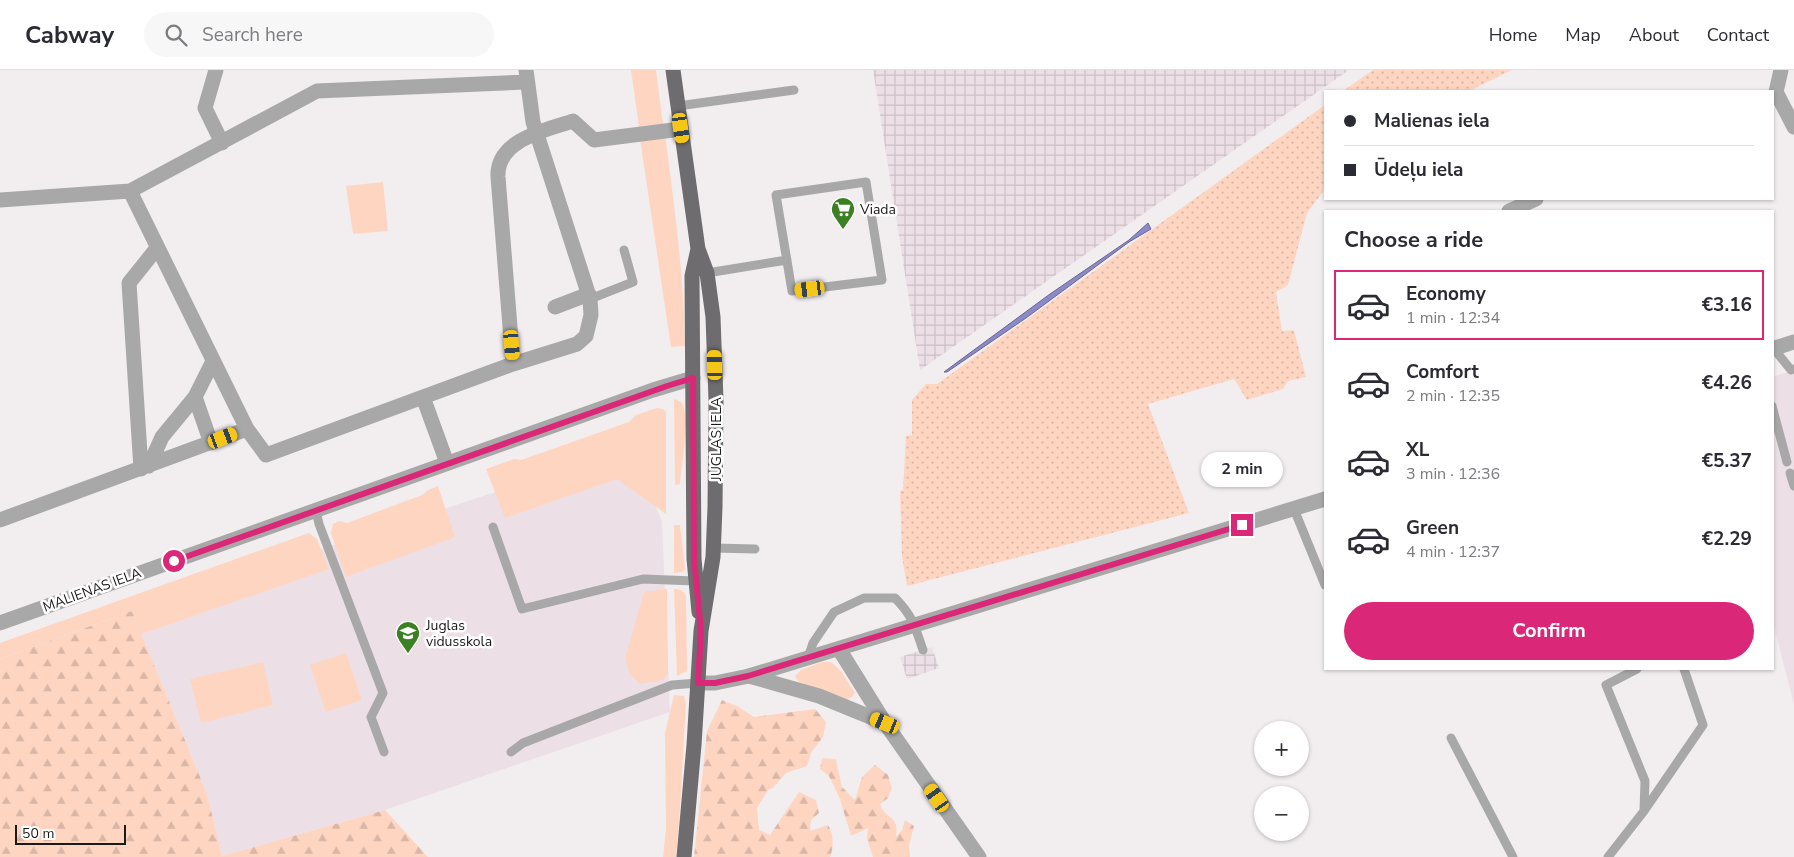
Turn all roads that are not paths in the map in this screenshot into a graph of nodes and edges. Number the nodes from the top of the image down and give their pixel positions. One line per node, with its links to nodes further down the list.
1 (216, 70): 11 (street)
2 (672, 70): 7 (main road, JUGLAS IELA)
3 (1782, 70): 6 (street)
4 (526, 76): 10 (street); 11 (street)
5 (794, 90): 7 (lane)
6 (1774, 92): 8 (street)
7 (678, 106): 9 (main road, JUGLAS IELA)
8 (1794, 127)
9 (681, 128): 10 (street); 17 (main road, JUGLAS IELA)
10 (536, 133): 21 (street); 27 (street)
11 (222, 143): 12 (street)
12 (130, 191): 13 (street); 16 (street)
13 (0, 200)
14 (1534, 200): 15 (street)
15 (1511, 210)
16 (157, 248): 26 (street); 38 (street)
17 (698, 249): 20 (main road, JUGLAS IELA); 30 (main road, JUGLAS IELA)
18 (624, 250): 21 (lane)
19 (787, 260): 19 (lane); 20 (lane)
20 (707, 273): 29 (main road, JUGLAS IELA)
21 (590, 297): 22 (street); 27 (street)
22 (555, 307)
23 (1794, 342): 24 (street)
24 (1774, 349)
25 (1774, 350): 28 (lane)
26 (213, 361): 31 (street); 34 (street)
27 (513, 364): 32 (street)
28 (1794, 369)
29 (716, 377): 30 (main road); 46 (main road, JUGLAS IELA)
30 (693, 378): 37 (street, MALIENAS IELA); 48 (main road, JUGLAS IELA)
31 (195, 397): 35 (street); 38 (street)
32 (423, 397): 34 (street); 37 (street)
33 (1774, 413): 36 (lane)
34 (247, 429): 35 (street)
35 (211, 443): 38 (street)
36 (1787, 462)
37 (448, 464): 43 (street, MALIENAS IELA)
38 (145, 467): 44 (street)
39 (1790, 473): 40 (lane)
40 (1794, 486)
41 (1324, 499): 42 (street)
42 (1294, 509): 49 (lane); 51 (street)
43 (316, 511): 50 (street, MALIENAS IELA); 62 (lane)
44 (0, 520)
45 (493, 527): 48 (lane)
46 (714, 548): 47 (lane); 52 (main road, JUGLAS IELA)
47 (755, 549)
48 (695, 581): 52 (main road, JUGLAS IELA)
49 (1324, 583)
50 (0, 623)
51 (914, 624): 53 (street); 54 (lane); 55 (lane)
52 (701, 631): 59 (main road, JUGLAS IELA)
53 (838, 649): 55 (street); 60 (street)
54 (923, 650)
55 (808, 658): 58 (street)
56 (1635, 670): 64 (lane)
57 (1684, 670): 64 (lane)
58 (748, 676): 59 (street); 60 (street)
59 (698, 683): 63 (lane); 65 (main road, JUGLAS IELA)
60 (885, 723): 66 (street)
61 (1451, 738): 67 (lane)
62 (384, 752)
63 (511, 752)
64 (1644, 811): 68 (lane)
65 (684, 857)
66 (979, 857)
67 (1512, 857)
68 (1608, 857)

